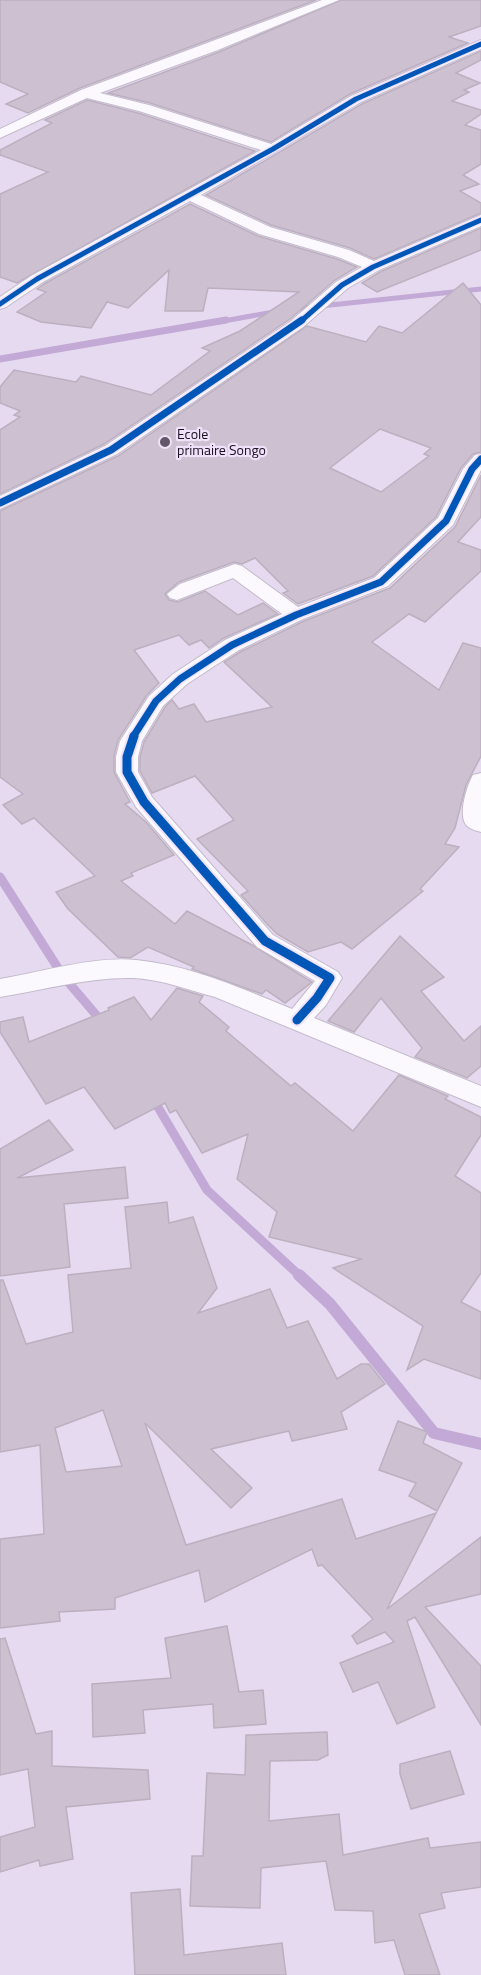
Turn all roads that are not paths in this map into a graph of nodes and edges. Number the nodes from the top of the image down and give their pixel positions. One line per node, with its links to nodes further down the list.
1 (333, 0): 3 (street)
2 (481, 44): 5 (street)
3 (86, 93): 4 (street); 5 (street)
4 (0, 134)
5 (273, 148): 6 (street)
6 (190, 195): 8 (street); 9 (street)
7 (481, 220): 8 (street)
8 (373, 267): 11 (street)
9 (0, 304)
10 (481, 459): 13 (street)
11 (0, 504)
12 (177, 594): 13 (street)
13 (296, 615): 17 (street)
14 (481, 780): 15 (street)
15 (481, 824)
16 (0, 988): 17 (street)
17 (297, 1020): 18 (street)
18 (481, 1097)

